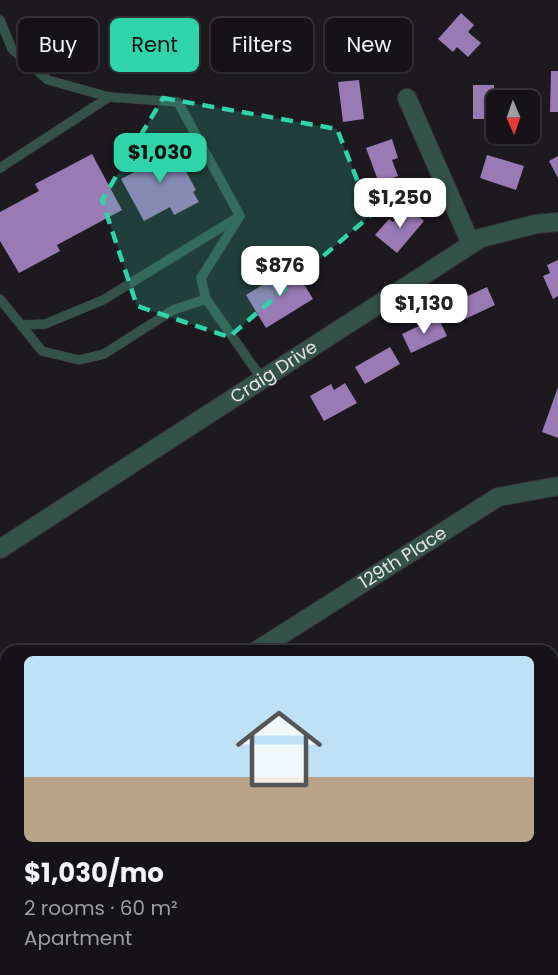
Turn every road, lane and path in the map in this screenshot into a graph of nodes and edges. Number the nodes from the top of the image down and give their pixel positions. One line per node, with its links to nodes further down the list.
1 (0, 20): 2 (lane)
2 (109, 97): 4 (lane); 5 (lane)
3 (407, 98): 7 (street)
4 (0, 168)
5 (240, 216): 9 (lane); 10 (lane)
6 (558, 222): 7 (street, Craig Drive)
7 (471, 244): 11 (street, Craig Drive)
8 (0, 299): 10 (lane)
9 (206, 299): 10 (lane); 11 (lane)
10 (21, 325)
11 (262, 380): 13 (street, Craig Drive)
12 (558, 486): 14 (street, 129th Place)
13 (0, 549)
14 (265, 645)

